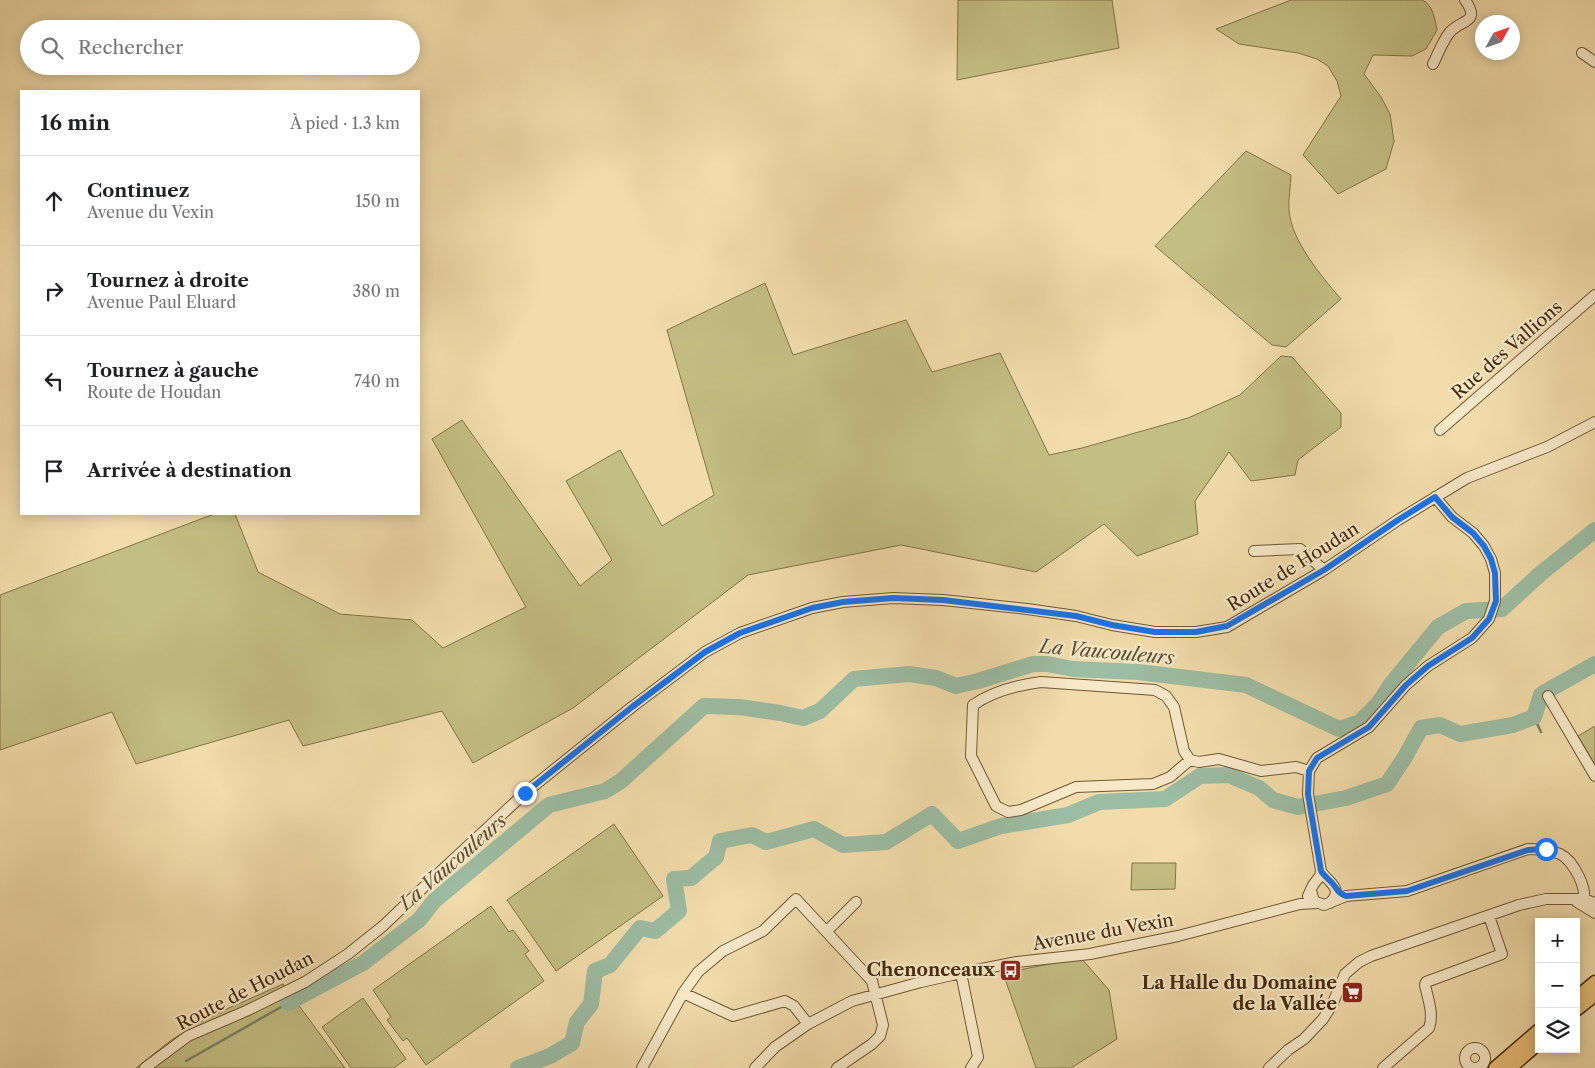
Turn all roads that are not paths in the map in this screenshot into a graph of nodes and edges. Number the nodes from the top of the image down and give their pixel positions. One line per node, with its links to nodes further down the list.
1 (1465, 0): 4 (street)
2 (1582, 53): 3 (street)
3 (1595, 62)
4 (1434, 64)
5 (1595, 295): 7 (street, Rue des Vallions)
6 (1595, 422): 8 (street, Route de Houdan)
7 (1440, 430)
8 (1435, 497): 10 (street, Route de Houdan); 13 (street)
9 (1254, 551): 10 (street)
10 (1324, 570): 38 (street, Route de Houdan)
11 (1548, 696): 14 (street)
12 (1190, 760): 12 (street); 13 (street)
13 (1309, 771): 15 (street)
14 (1595, 776)
15 (1321, 871): 16 (street); 17 (street)
16 (1328, 880): 17 (street); 18 (street)
17 (1313, 887): 22 (street); 24 (street)
18 (1336, 889): 19 (street); 23 (street)
19 (1346, 896): 21 (street); 23 (street)
20 (856, 902): 27 (street)
21 (1584, 902): 25 (street); 26 (street)
22 (1317, 903): 23 (street); 24 (street, Avenue du Vexin)
23 (1330, 903)
24 (1300, 904): 28 (street, Avenue du Vexin)
25 (1595, 913)
26 (1489, 916): 43 (street); 44 (street)
27 (826, 931): 30 (street); 31 (street)
28 (961, 973): 31 (street, Avenue du Vexin); 42 (street)
29 (1595, 982): 32 (main road)
30 (683, 993): 35 (street); 39 (street)
31 (874, 995): 35 (street, Avenue du Vexin); 41 (street)
32 (1580, 995)
33 (1595, 995): 34 (main road)
34 (1579, 1008)
35 (808, 1024): 40 (street, Avenue du Vexin)
36 (1535, 1033): 45 (main road)
37 (1535, 1046): 46 (main road)
38 (145, 1068)
39 (642, 1068)
40 (755, 1068)
41 (837, 1068)
42 (971, 1068)
43 (1269, 1068)
44 (1383, 1068)
45 (1495, 1068)
46 (1510, 1068)

